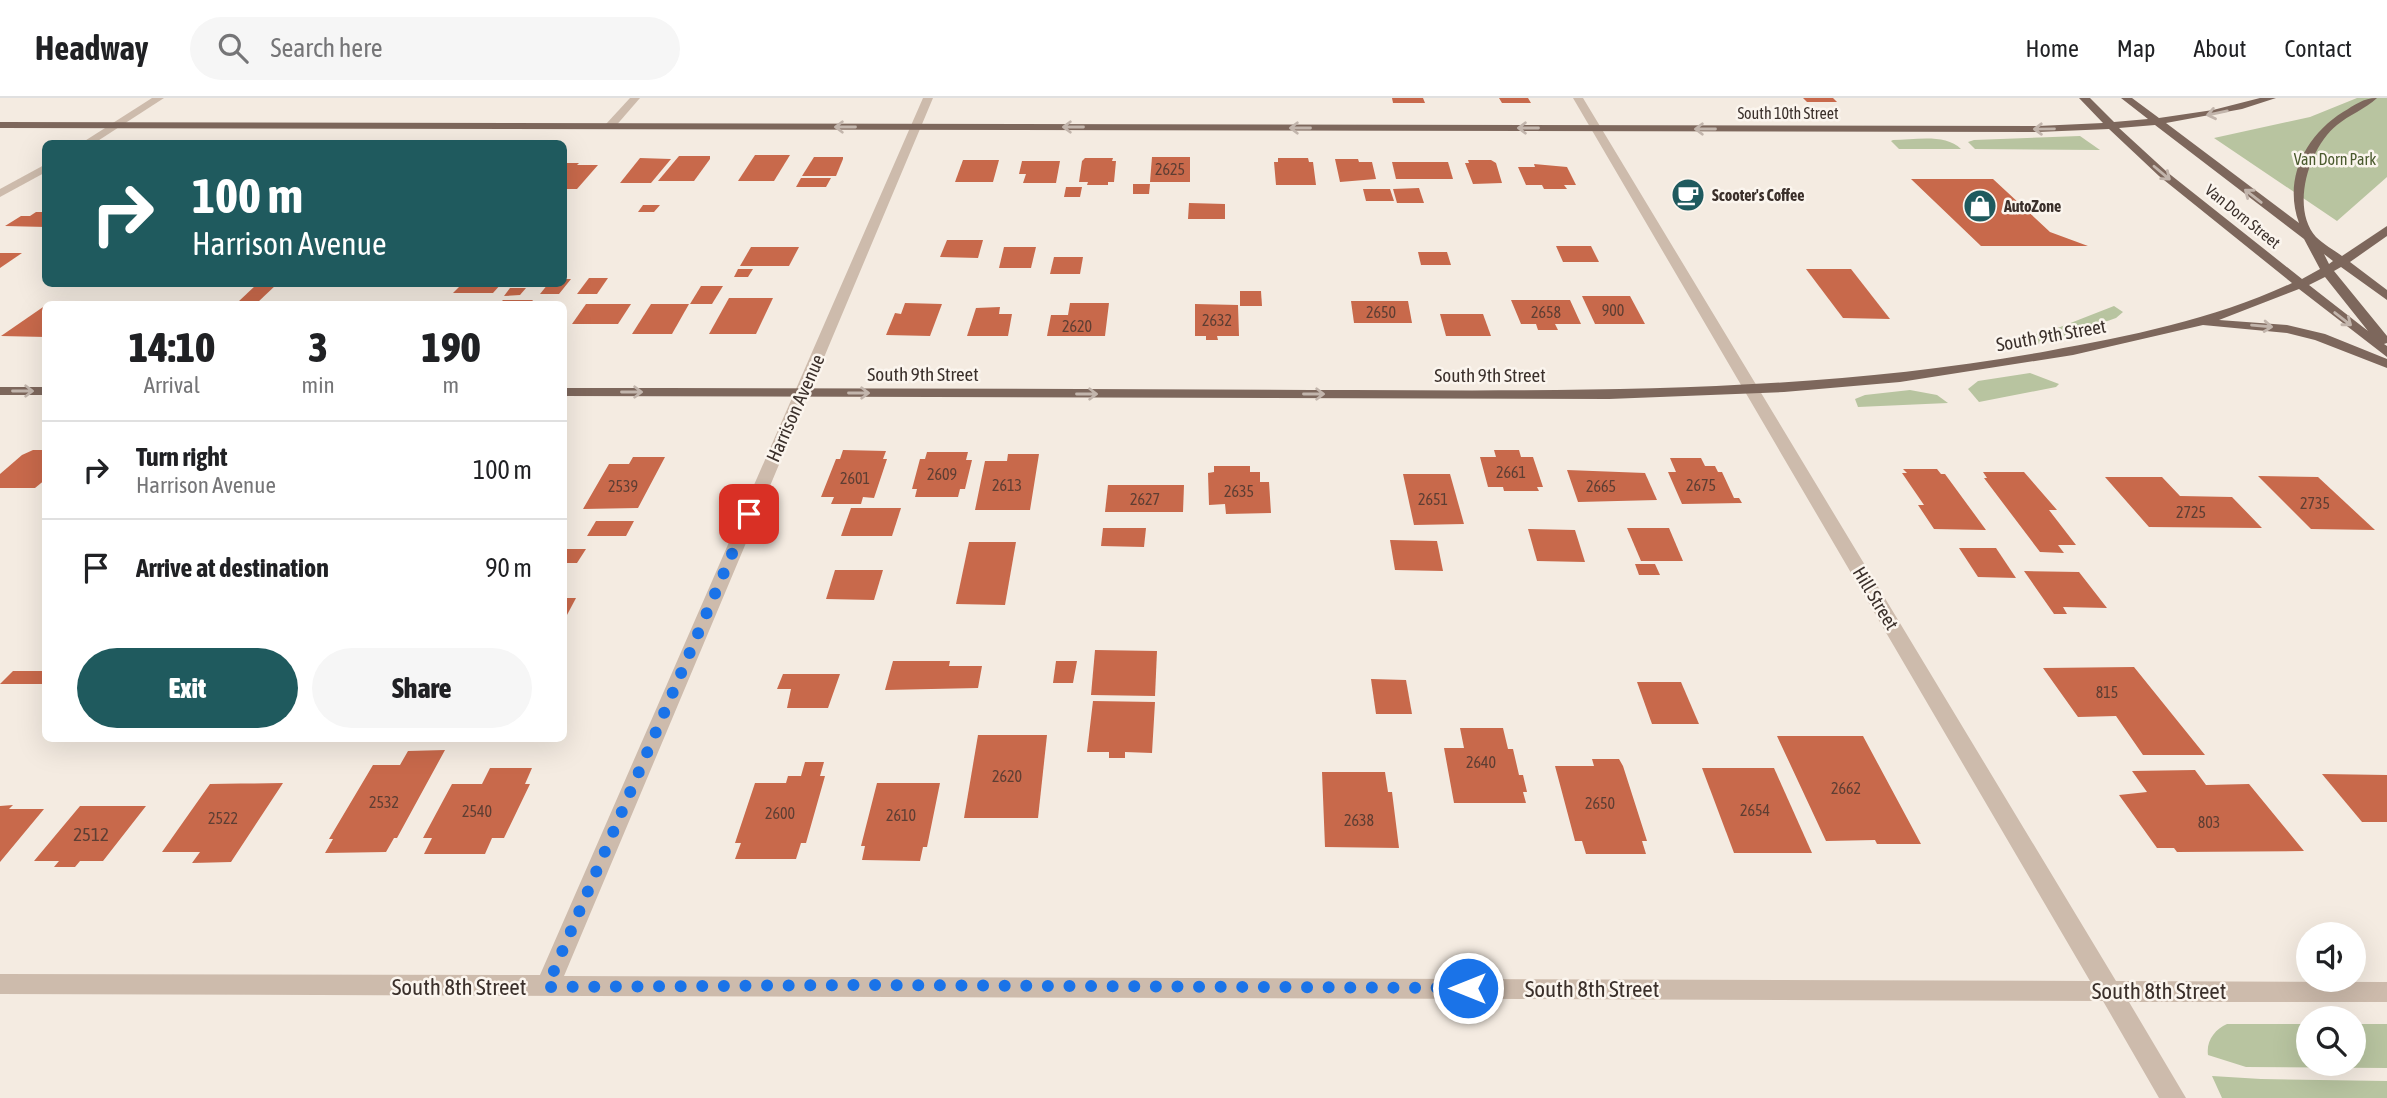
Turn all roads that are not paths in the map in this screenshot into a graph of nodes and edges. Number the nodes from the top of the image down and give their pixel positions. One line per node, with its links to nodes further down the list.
1 (159, 98): 11 (street)
2 (635, 98): 12 (street)
3 (928, 98): 13 (street, Harrison Avenue)
4 (1578, 98): 15 (street, Hill Street)
5 (2084, 98): 14 (main road, Van Dorn Street)
6 (2126, 98): 9 (main road, Van Dorn Street)
7 (2271, 98): 9 (main road, South 10th Street, one-way to 9)
8 (2372, 98): 20 (main road)
9 (2161, 123): 14 (main road, South 10th Street); 20 (main road, Van Dorn Street, one-way to 9)
10 (0, 125): 11 (main road, South 10th Street)
11 (114, 125): 12 (main road, South 10th Street); 16 (street)
12 (610, 126): 13 (main road, South 10th Street, one-way to 12)
13 (916, 127): 15 (main road, South 10th Street, one-way to 13); 33 (street, Harrison Avenue)
14 (2112, 127): 15 (main road, South 10th Street, one-way to 15); 23 (main road, Van Dorn Street, one-way to 23)
15 (1596, 129): 29 (street, Hill Street)
16 (91, 140)
17 (42, 169): 18 (street)
18 (0, 194)
19 (2387, 230): 21 (main road, South 9th Street)
20 (2308, 237): 21 (main road, Van Dorn Street); 22 (main road)
21 (2343, 264): 22 (main road, South 9th Street); 24 (main road, Van Dorn Street)
22 (2326, 272): 23 (main road, South 9th Street); 26 (main road)
23 (2299, 285): 25 (main road, South 9th Street); 27 (main road, Van Dorn Street, one-way to 27)
24 (2387, 296)
25 (2194, 323): 28 (main road, one-way to 28); 29 (main road, South 9th Street)
26 (2387, 344)
27 (2387, 353)
28 (2387, 364)
29 (1752, 390): 33 (main road, South 9th Street, one-way to 29); 36 (street, Hill Street)
30 (0, 391): 31 (main road, one-way to 31)
31 (42, 391)
32 (567, 392): 33 (main road, South 9th Street, one-way to 33)
33 (802, 393): 35 (street, Harrison Avenue)
34 (0, 984): 35 (street, South 8th Street)
35 (547, 987): 36 (street, South 8th Street)
36 (2110, 992): 37 (street, South 8th Street); 38 (street, Hill Street)
37 (2387, 992)
38 (2173, 1098)

